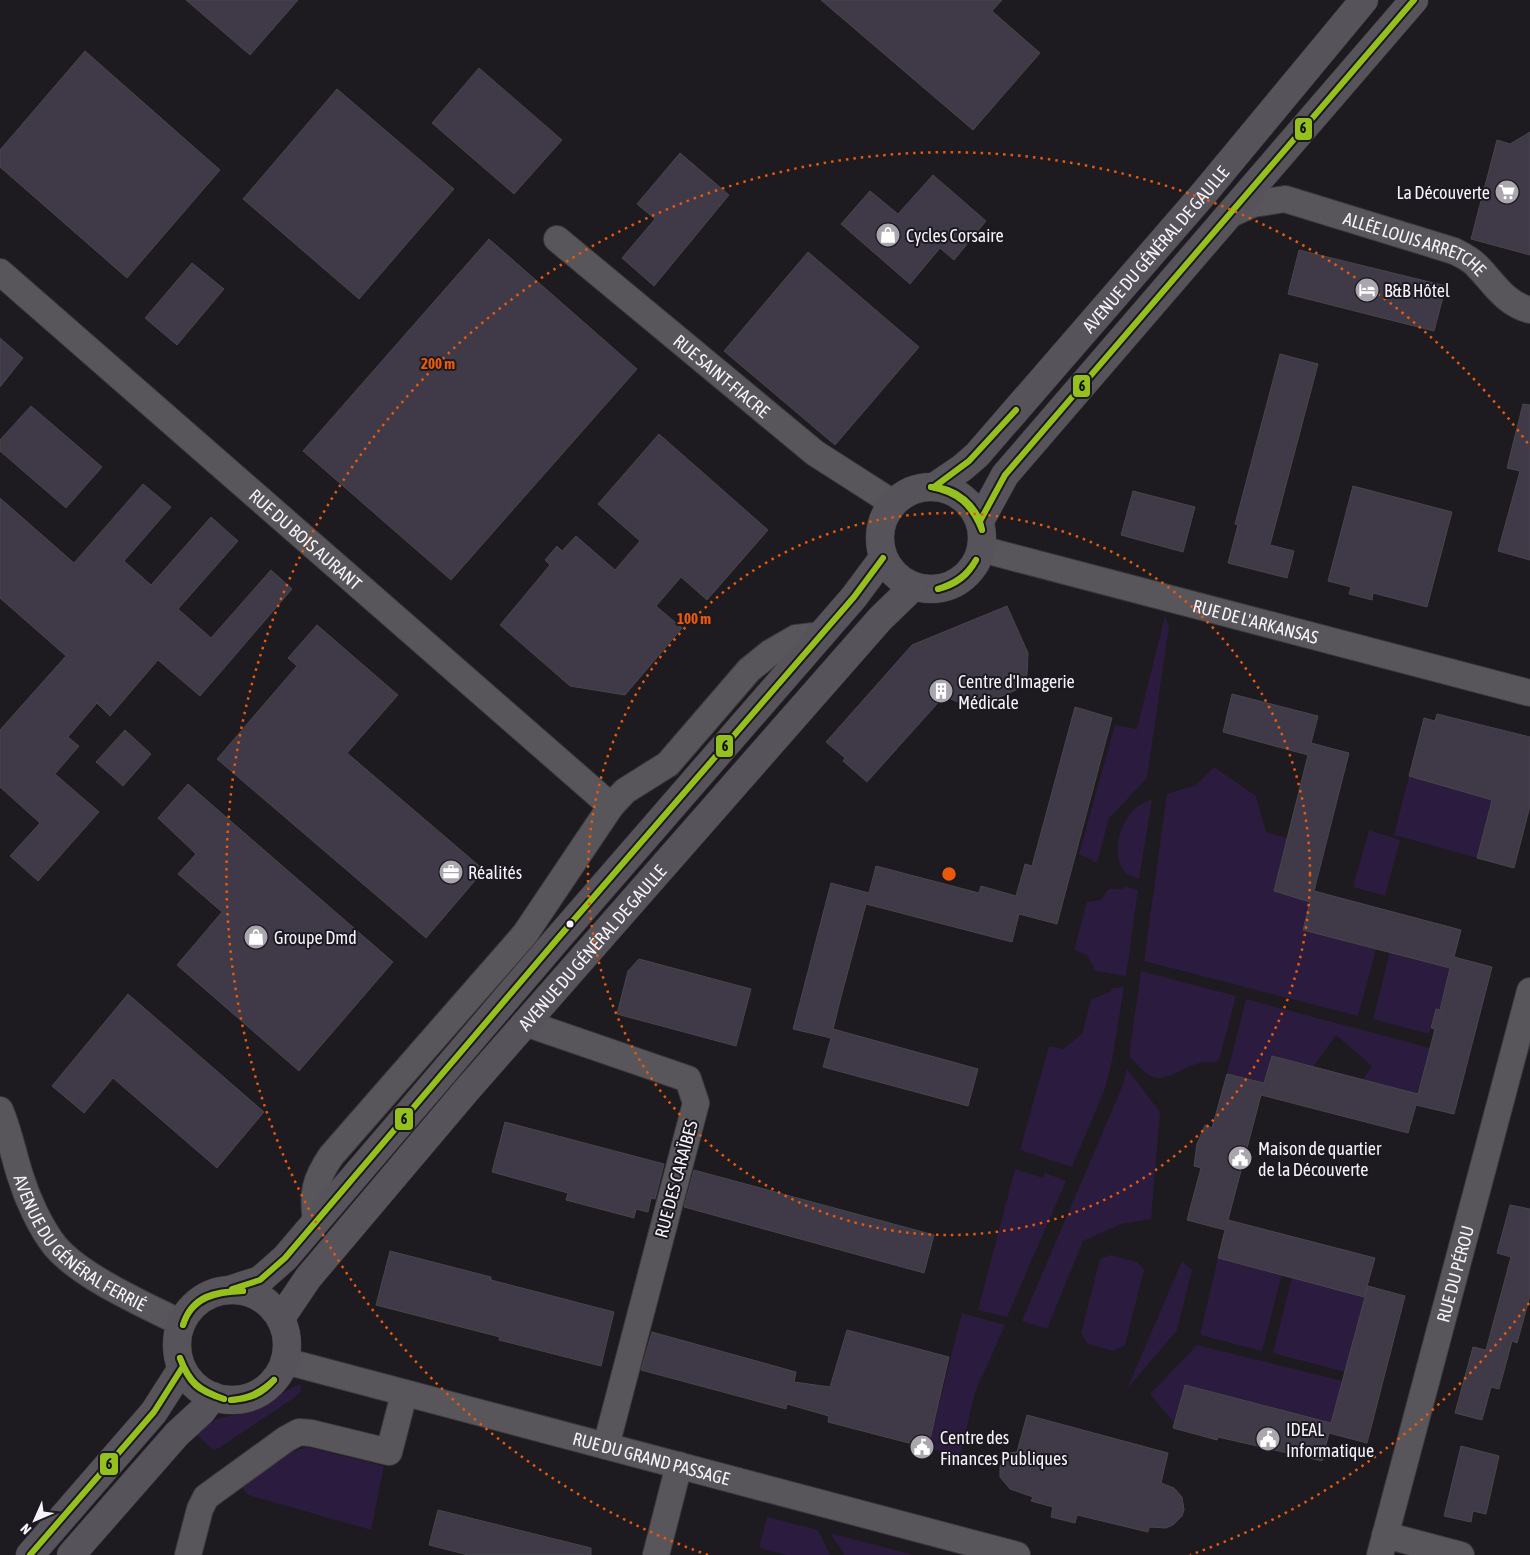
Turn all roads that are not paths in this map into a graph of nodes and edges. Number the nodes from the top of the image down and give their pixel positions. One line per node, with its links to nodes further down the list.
1 (1364, 0): 9 (main road, AVENUE DU GÉNÉRAL DE GAULLE)
2 (1414, 0): 3 (main road, AVENUE DU GÉNÉRAL DE GAULLE)
3 (1285, 151): 4 (street); 5 (main road, AVENUE DU GÉNÉRAL DE GAULLE)
4 (1285, 199): 5 (street, ALLÉE LOUIS ARRETCHE); 8 (street, ALLÉE LOUIS ARRETCHE)
5 (1231, 214): 11 (main road, AVENUE DU GÉNÉRAL DE GAULLE)
6 (557, 239): 10 (street, RUE SAINT-FIACRE)
7 (0, 272): 17 (street, RUE DU BOIS AURANT)
8 (1530, 310)
9 (934, 486): 10 (main road); 11 (main road)
10 (893, 503): 13 (main road)
11 (980, 521): 12 (main road)
12 (981, 550): 14 (main road); 16 (street, RUE DE L'ARKANSAS)
13 (883, 558): 14 (main road); 15 (main road, AVENUE DU GÉNÉRAL DE GAULLE)
14 (913, 587): 19 (main road, AVENUE DU GÉNÉRAL DE GAULLE)
15 (822, 635): 17 (street); 21 (main road, AVENUE DU GÉNÉRAL DE GAULLE)
16 (1530, 693)
17 (611, 806): 21 (street)
18 (1530, 991): 31 (street, RUE DU PÉROU)
19 (525, 1023): 23 (main road, AVENUE DU GÉNÉRAL DE GAULLE); 29 (street, RUE DES CARAÏBES)
20 (0, 1110): 24 (street, AVENUE DU GÉNÉRAL FERRIÉ)
21 (316, 1221): 22 (main road, AVENUE DU GÉNÉRAL DE GAULLE)
22 (232, 1289): 23 (main road); 24 (main road)
23 (281, 1318): 25 (main road)
24 (181, 1323): 26 (main road)
25 (285, 1361): 27 (street, RUE DU GRAND PASSAGE); 28 (main road)
26 (182, 1368): 28 (main road); 32 (main road)
27 (404, 1394): 29 (street, RUE DU GRAND PASSAGE); 34 (street)
28 (212, 1396): 33 (main road)
29 (606, 1446): 30 (street, RUE DU GRAND PASSAGE)
30 (679, 1466): 35 (street); 36 (street, RUE DU GRAND PASSAGE)
31 (1383, 1545): 37 (street)
32 (30, 1555)
33 (71, 1555)
34 (188, 1555)
35 (656, 1555)
36 (1017, 1555)
37 (1461, 1555)

